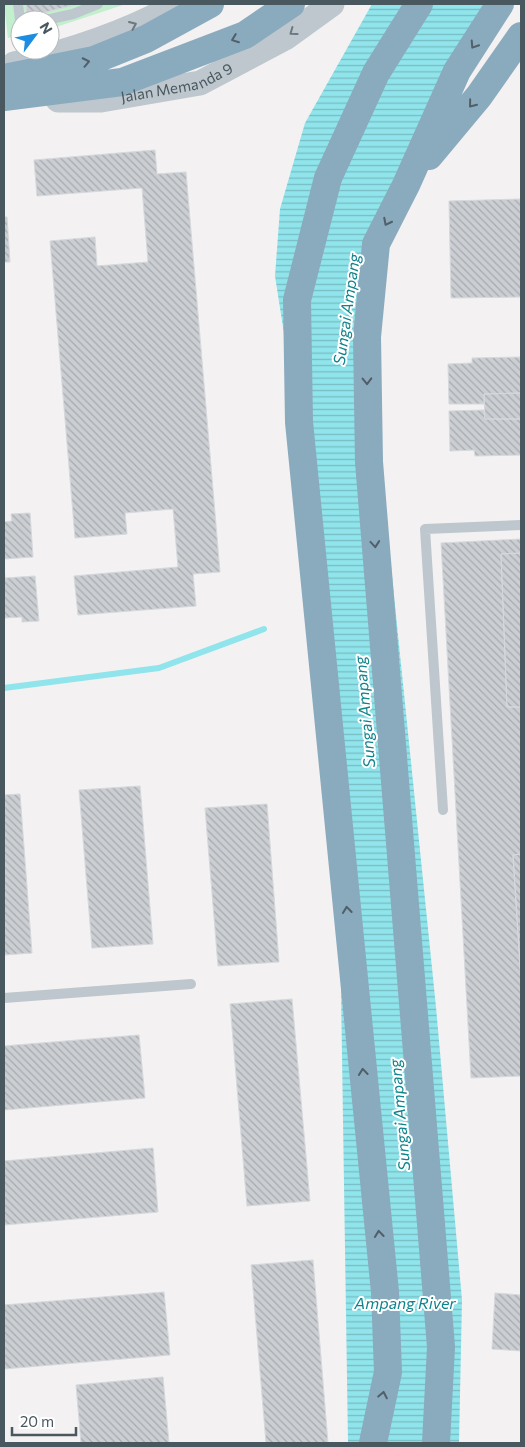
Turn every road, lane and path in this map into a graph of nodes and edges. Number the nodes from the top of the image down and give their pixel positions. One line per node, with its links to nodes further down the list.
1 (98, 4): 8 (lane)
2 (177, 4): 10 (street, one-way to 2)
3 (210, 4): 11 (highway, one-way to 3)
4 (291, 4): 12 (highway, one-way to 12)
5 (332, 4): 12 (street, Jalan Memanda 9, one-way to 12)
6 (419, 4): 18 (highway, one-way to 6)
7 (500, 4): 13 (highway, one-way to 13)
8 (60, 17)
9 (521, 36): 13 (highway, one-way to 13)
10 (4, 66)
11 (4, 78)
12 (4, 99)
13 (406, 184): 19 (highway, one-way to 19)
14 (521, 525): 15 (lane)
15 (443, 810)
16 (192, 984): 17 (lane)
17 (4, 998)
18 (373, 1443)
19 (436, 1443)

